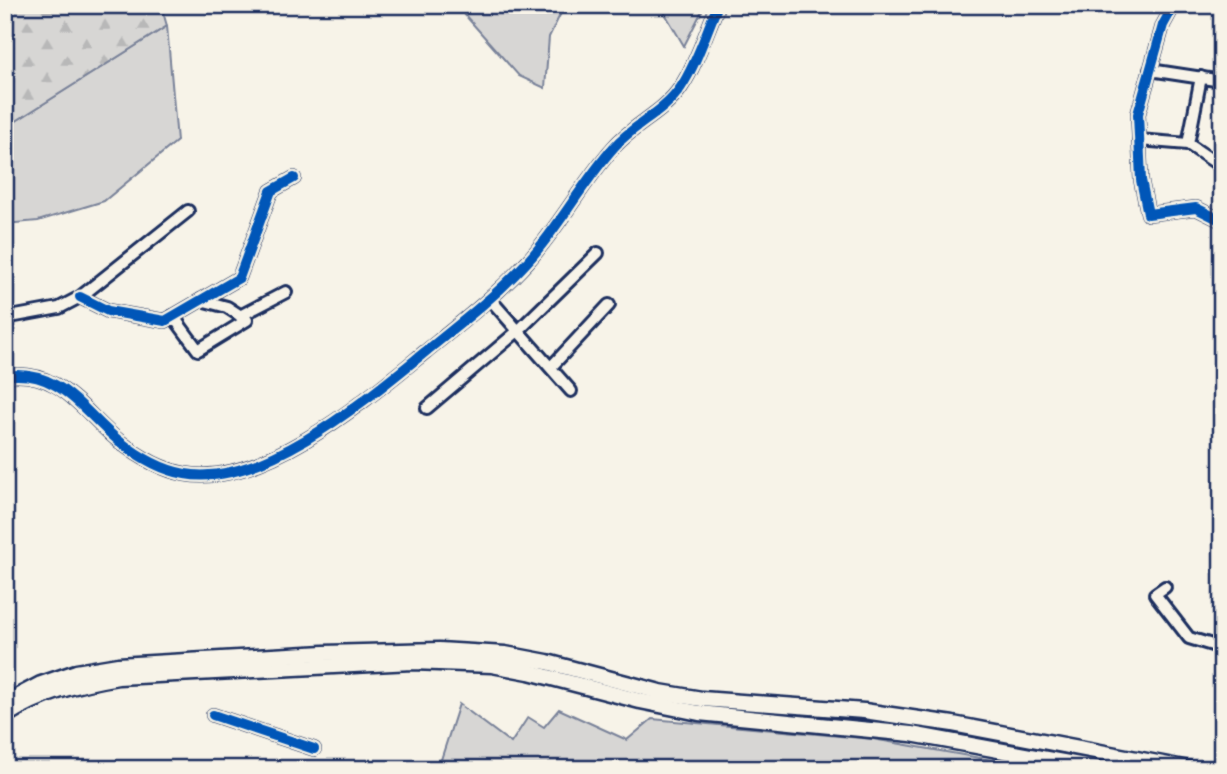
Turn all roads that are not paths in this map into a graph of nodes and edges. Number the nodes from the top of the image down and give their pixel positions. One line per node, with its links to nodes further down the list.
1 (718, 5): 15 (street)
2 (1174, 5): 3 (street)
3 (1150, 69): 4 (street); 6 (street)
4 (1201, 78): 5 (street); 7 (street)
5 (1222, 81)
6 (1139, 140): 7 (street); 11 (street)
7 (1188, 144): 8 (street)
8 (1222, 163)
9 (294, 178): 16 (street)
10 (188, 211): 14 (street)
11 (1222, 221)
12 (598, 253): 21 (street)
13 (286, 292): 19 (street)
14 (80, 297): 18 (street); 20 (street)
15 (490, 299): 21 (street); 23 (street)
16 (201, 300): 18 (street); 19 (street)
17 (609, 305): 22 (street)
18 (173, 316): 19 (street)
19 (240, 316)
20 (5, 318)
21 (519, 330): 22 (street); 25 (street)
22 (551, 368): 24 (street)
23 (5, 376)
24 (571, 391)
25 (427, 408)
26 (1165, 587): 27 (street)
27 (1222, 648)
28 (5, 703): 33 (main road)
29 (213, 715): 31 (street)
30 (5, 716): 32 (main road)
31 (314, 749)
32 (1101, 769)
33 (1189, 769)

